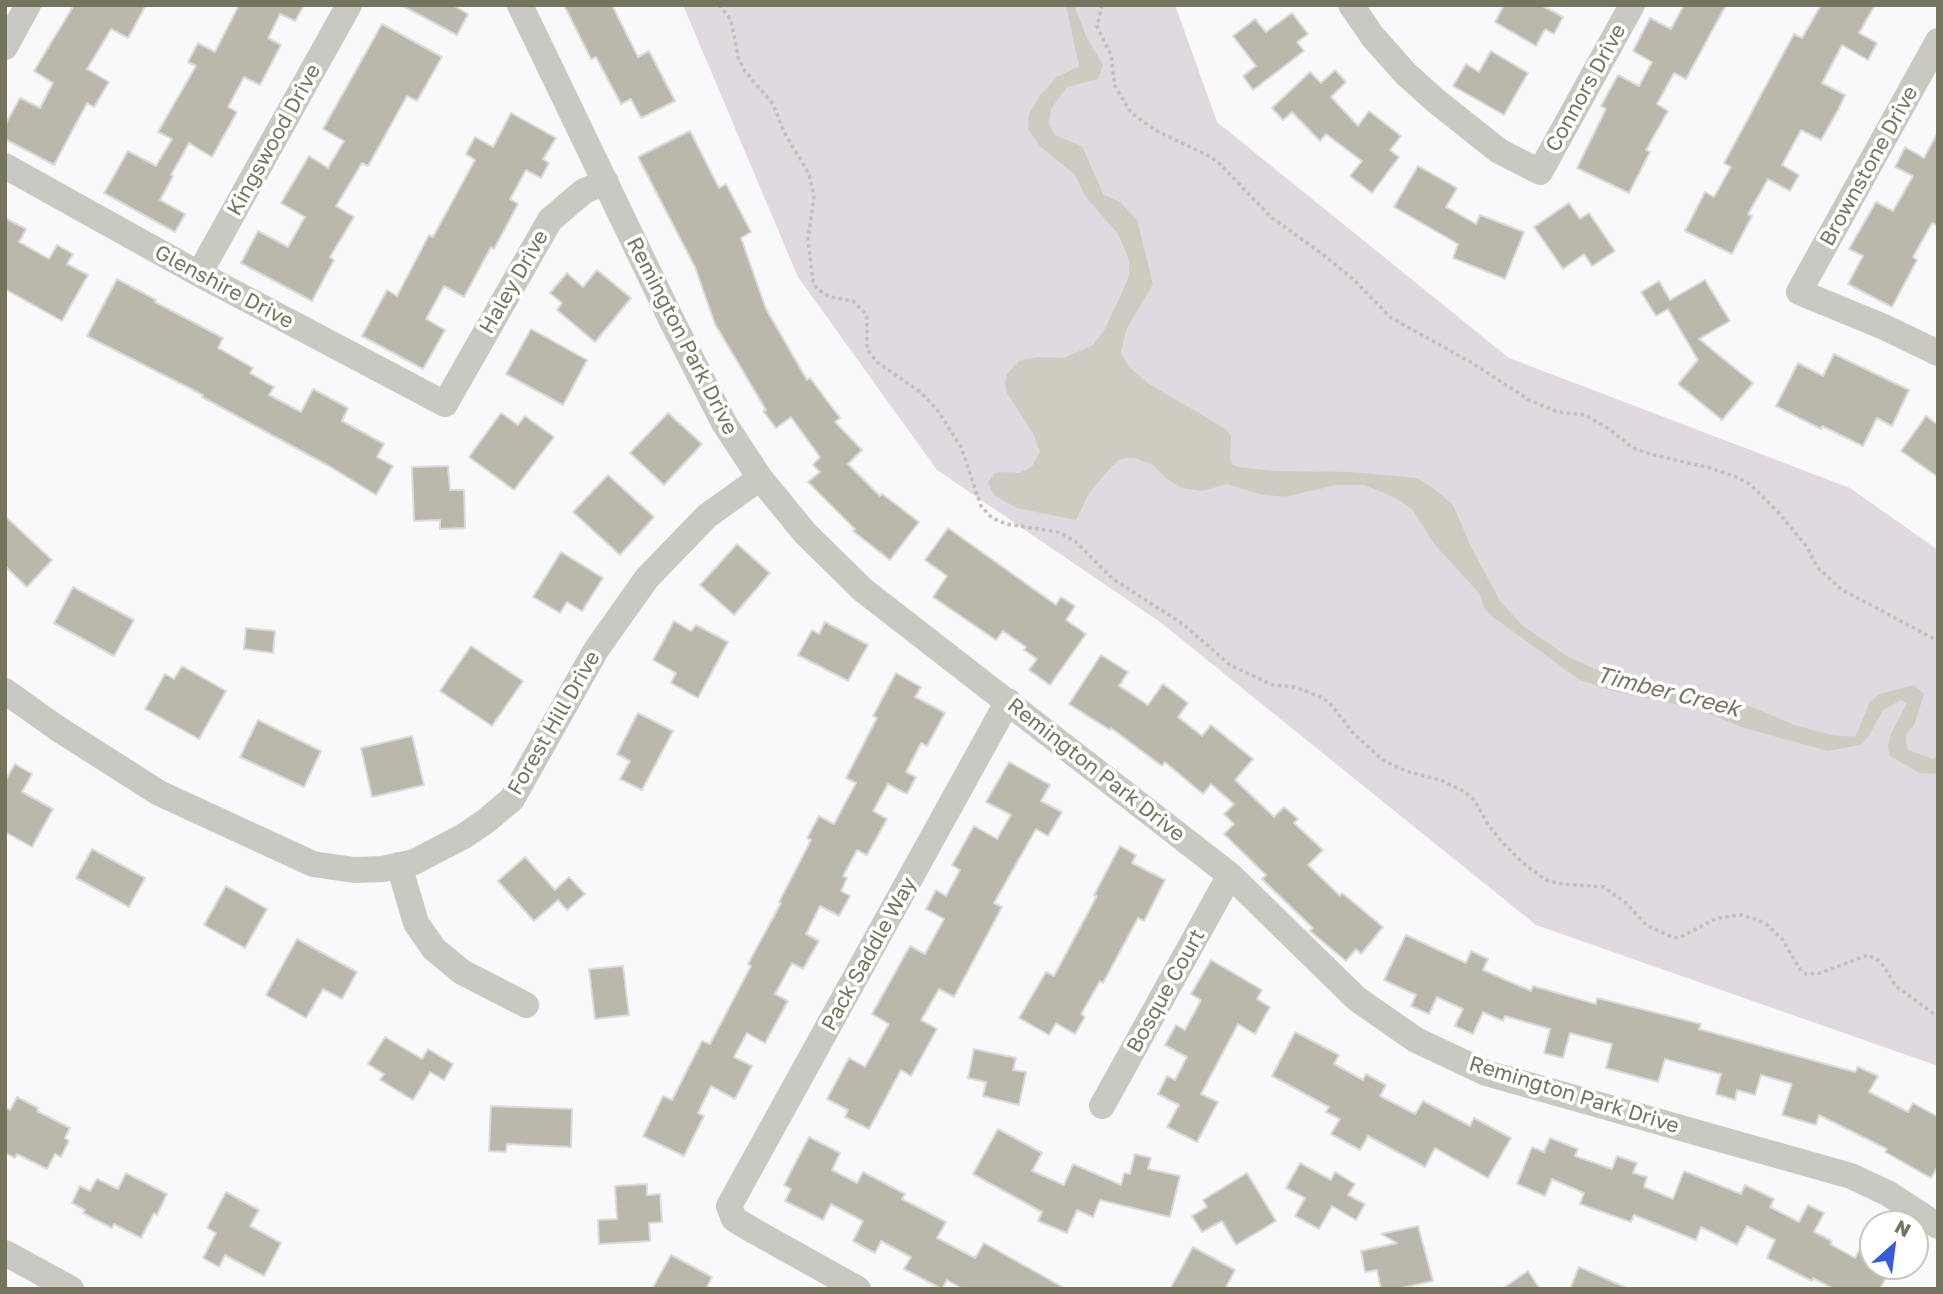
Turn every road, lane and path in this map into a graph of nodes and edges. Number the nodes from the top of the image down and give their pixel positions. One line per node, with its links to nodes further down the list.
1 (28, 5): 9 (street)
2 (349, 5): 12 (street, Kingswood Drive)
3 (520, 5): 11 (street, Remington Park Drive)
4 (719, 5): 22 (path)
5 (1102, 5): 16 (path)
6 (1351, 5): 7 (street, Connors Drive)
7 (1632, 5)
8 (1938, 41): 13 (street, Brownstone Drive)
9 (5, 47)
10 (5, 166): 12 (street, Glenshire Drive)
11 (606, 182): 14 (street, Haley Drive); 15 (street, Remington Park Drive)
12 (199, 274): 14 (street, Glenshire Drive)
13 (1938, 353)
14 (445, 404)
15 (760, 478): 18 (street, Remington Park Drive); 19 (street, Forest Hill Drive)
16 (1938, 641)
17 (5, 691): 19 (street, Forest Hill Drive)
18 (1008, 701): 20 (street, Remington Park Drive); 27 (street, Pack Saddle Way)
19 (399, 865): 21 (street)
20 (1230, 875): 23 (street, Bosque Court); 24 (street, Remington Park Drive)
21 (526, 1005)
22 (1938, 1017)
23 (1102, 1106)
24 (1938, 1227)
25 (5, 1253): 26 (street)
26 (71, 1289)
27 (858, 1289)

